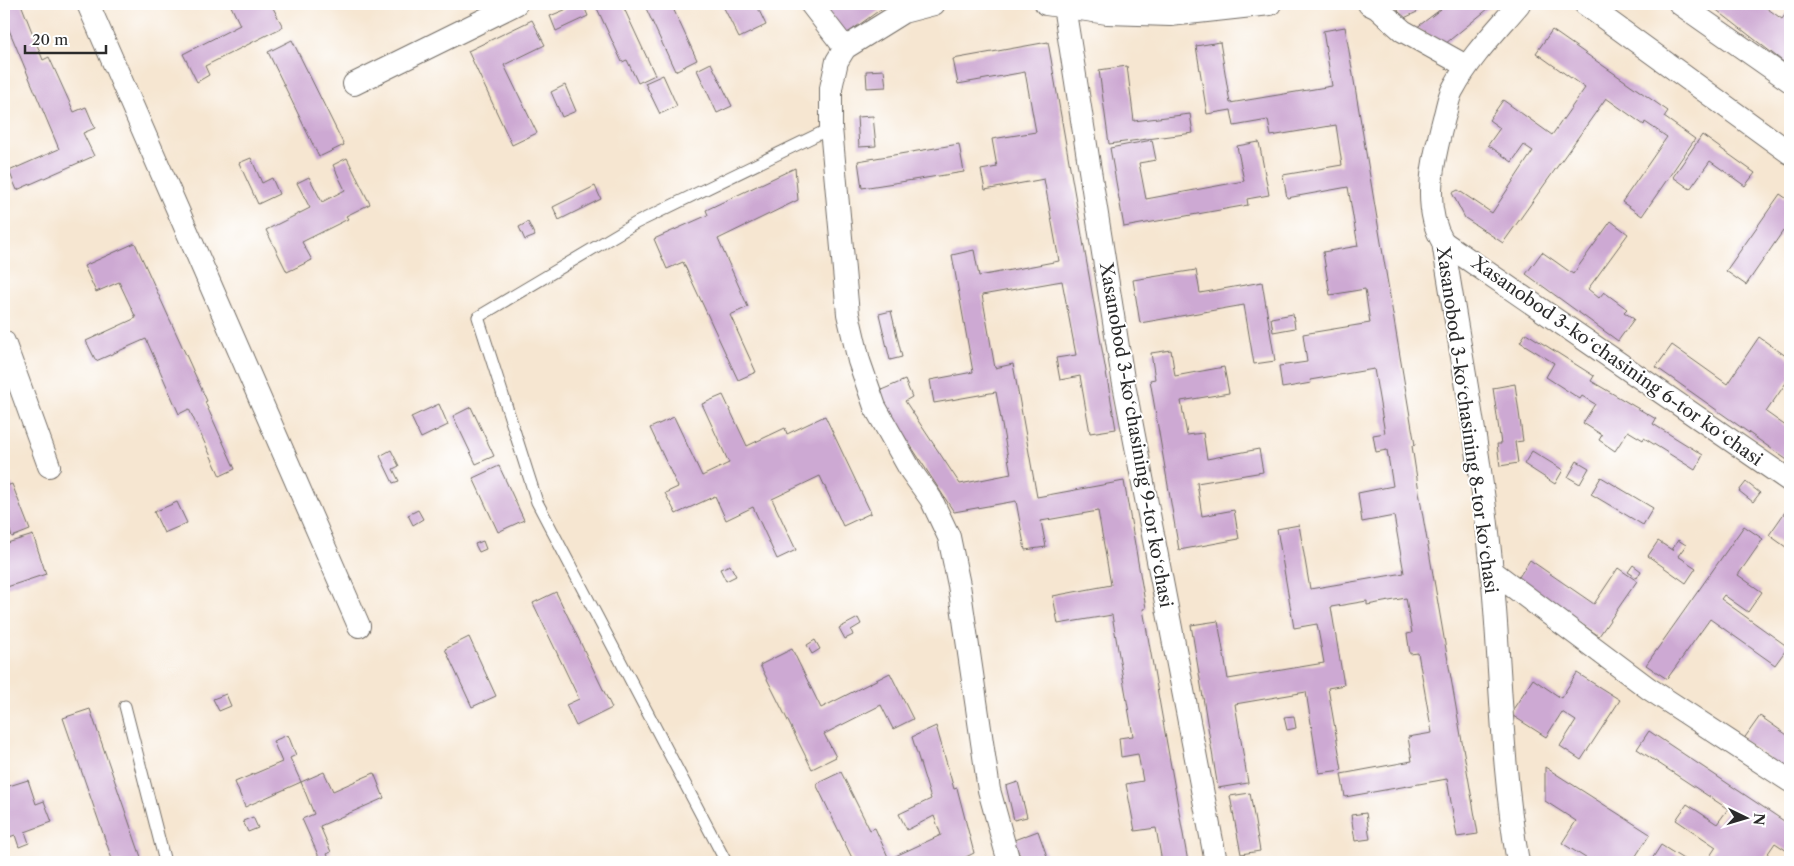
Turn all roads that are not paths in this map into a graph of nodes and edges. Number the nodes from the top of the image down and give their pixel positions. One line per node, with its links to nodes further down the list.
1 (88, 4): 22 (street)
2 (516, 4): 14 (street)
3 (810, 4): 11 (street)
4 (934, 4): 11 (street)
5 (1270, 4): 10 (street)
6 (1369, 4): 12 (street)
7 (1519, 4): 12 (street, Xasanobod 3-koʻchasining 8-tor koʻchasi)
8 (1585, 4): 16 (street)
9 (1680, 4): 13 (street)
10 (1055, 5): 28 (street, Xasanobod 3-koʻchasining 9-tor koʻchasi)
11 (845, 48): 15 (street)
12 (1466, 66): 17 (street, Xasanobod 3-koʻchasining 8-tor koʻchasi)
13 (1790, 81)
14 (354, 84)
15 (831, 128): 25 (street); 27 (lane)
16 (1790, 153)
17 (1443, 242): 20 (street, Xasanobod 3-koʻchasining 6-tor koʻchasi); 21 (street, Xasanobod 3-koʻchasining 8-tor koʻchasi)
18 (4, 342): 19 (street)
19 (49, 466)
20 (1790, 481)
21 (1492, 571): 24 (street); 29 (street, Xasanobod 3-koʻchasining 8-tor koʻchasi)
22 (359, 626)
23 (125, 706): 26 (lane)
24 (1790, 781)
25 (1002, 860)
26 (165, 862)
27 (726, 862)
28 (1216, 862)
29 (1518, 862)

